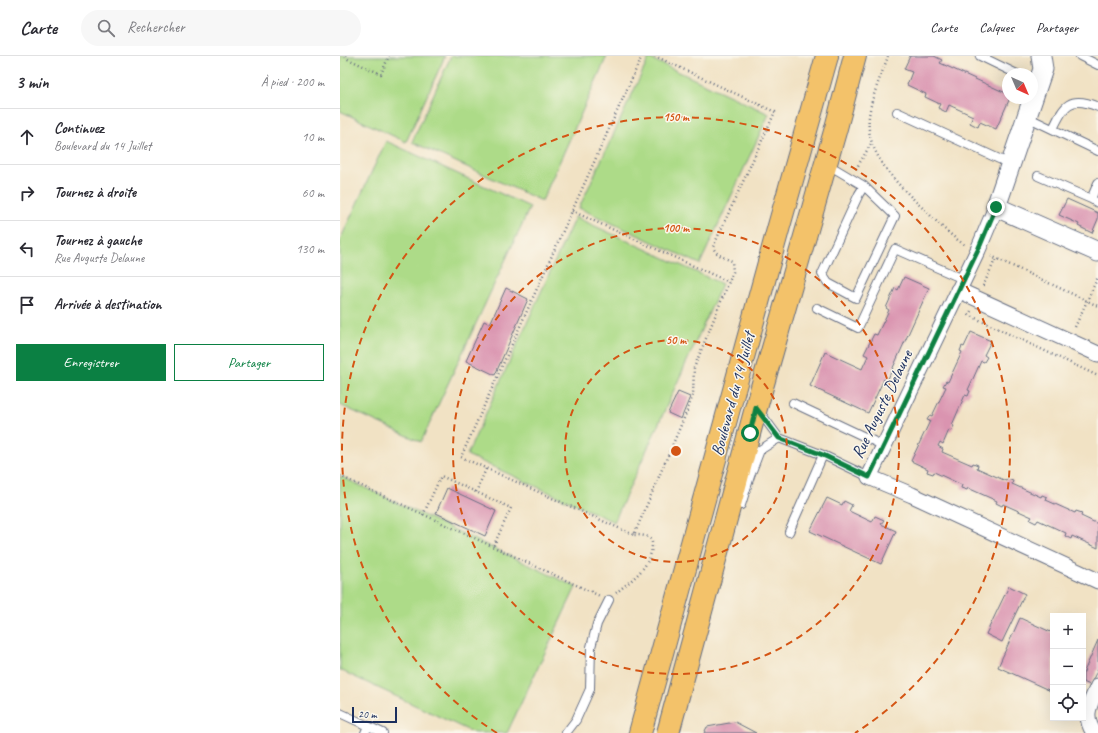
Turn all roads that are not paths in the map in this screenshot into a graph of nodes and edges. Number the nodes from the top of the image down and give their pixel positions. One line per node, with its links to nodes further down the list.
1 (827, 56): 43 (main road, Boulevard du 14 Juillet)
2 (855, 56): 15 (main road, Boulevard du 14 Juillet)
3 (980, 56): 7 (lane)
4 (1041, 56): 8 (street)
5 (1080, 56): 6 (lane)
6 (1098, 65)
7 (1005, 68)
8 (1038, 78)
9 (1030, 104): 12 (street)
10 (1098, 107): 13 (lane)
11 (897, 112): 16 (lane)
12 (1027, 117): 13 (lane); 16 (street)
13 (1053, 129): 14 (lane)
14 (1098, 151)
15 (825, 163): 19 (lane); 27 (main road, Boulevard du 14 Juillet)
16 (1010, 164): 21 (street)
17 (1038, 176): 20 (lane)
18 (1098, 183): 20 (lane)
19 (864, 186): 19 (lane)
20 (1094, 201)
21 (996, 207): 22 (street); 23 (street, Rue Auguste Delaune)
22 (1098, 251)
23 (961, 285): 24 (lane); 25 (street); 29 (street, Rue Auguste Delaune)
24 (817, 308)
25 (1098, 354)
26 (793, 403): 29 (lane)
27 (756, 408): 28 (lane); 35 (main road, Boulevard du 14 Juillet)
28 (779, 438): 30 (lane); 32 (lane)
29 (884, 446): 31 (street, Rue Auguste Delaune)
30 (823, 455): 31 (lane); 34 (lane)
31 (869, 477): 36 (street, Rue Auguste Delaune)
32 (738, 514)
33 (732, 528): 35 (lane)
34 (789, 532)
35 (713, 569): 44 (main road, Boulevard du 14 Juillet)
36 (1098, 581)
37 (609, 600): 42 (lane)
38 (1098, 686): 45 (street)
39 (340, 713): 40 (lane)
40 (367, 730): 41 (lane)
41 (382, 733)
42 (566, 733)
43 (640, 733)
44 (668, 733)
45 (1094, 733)

